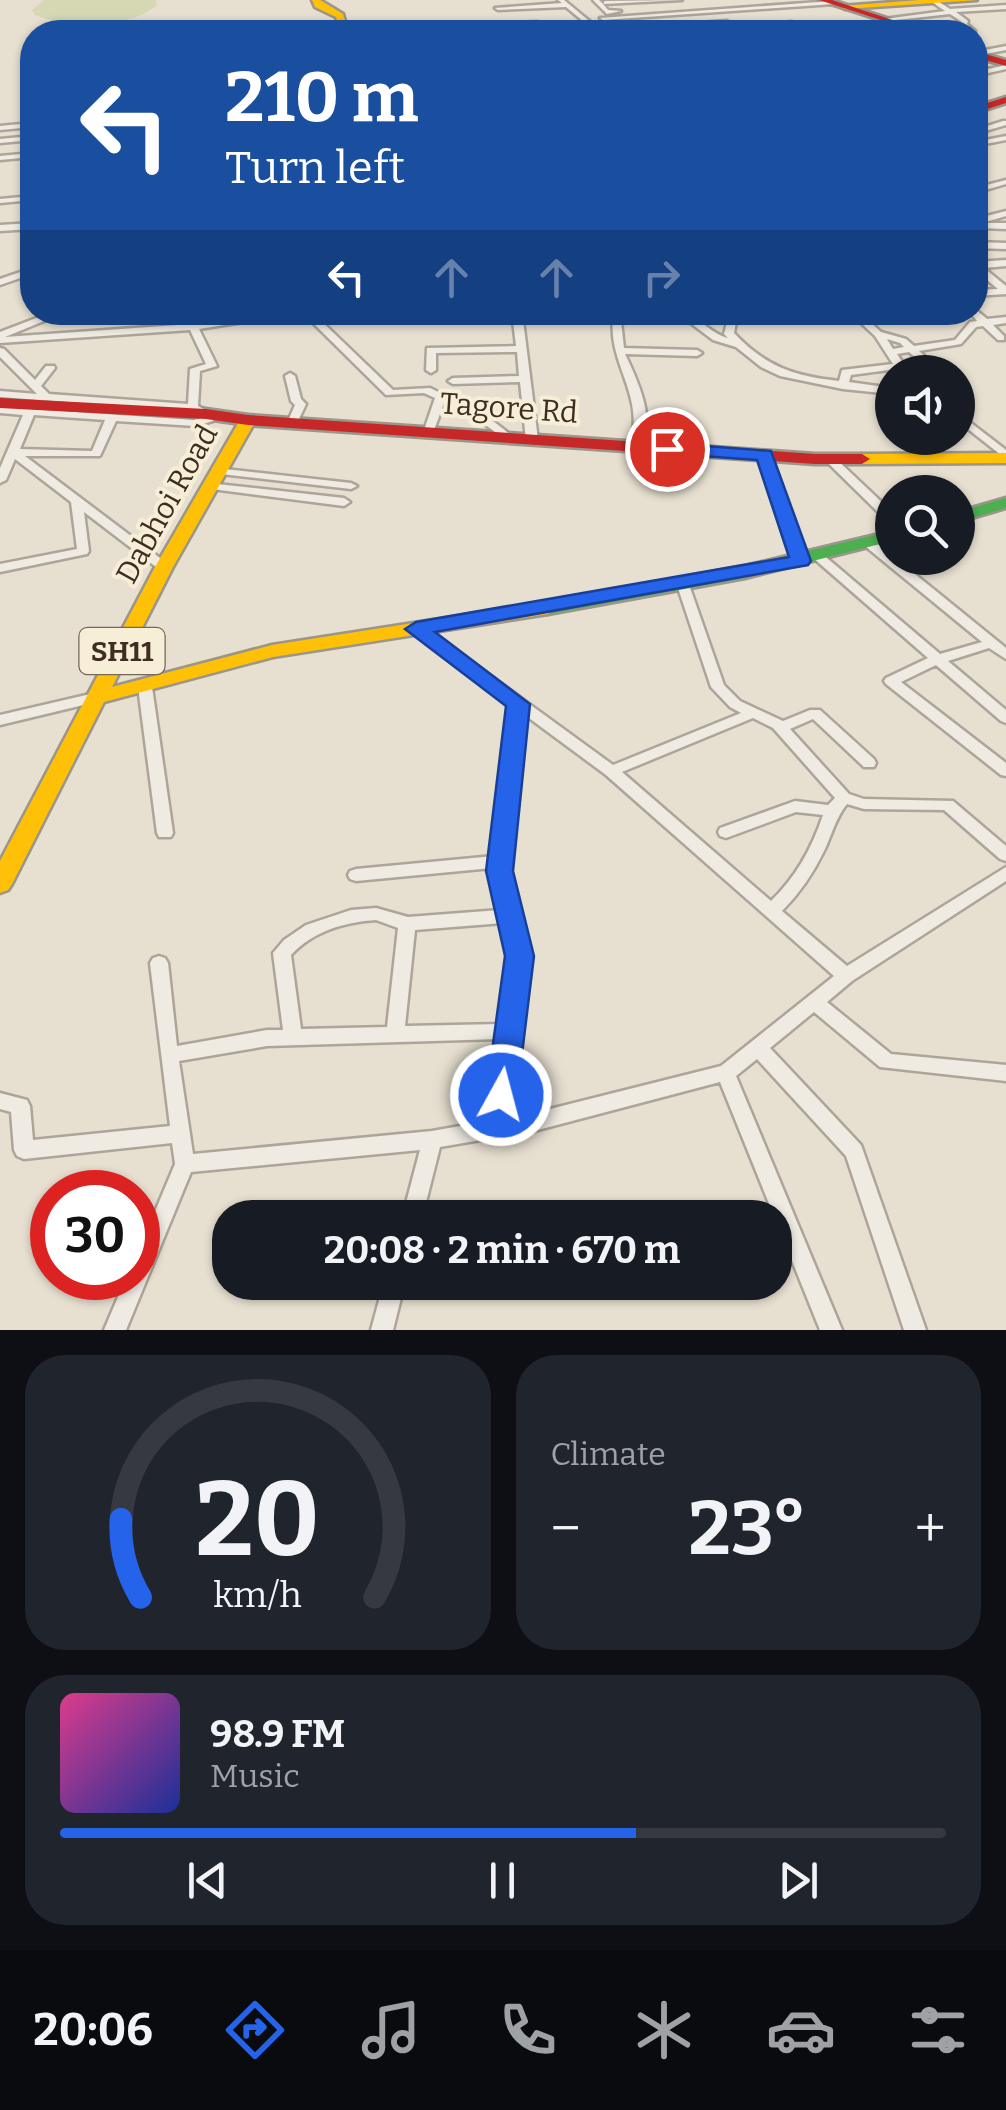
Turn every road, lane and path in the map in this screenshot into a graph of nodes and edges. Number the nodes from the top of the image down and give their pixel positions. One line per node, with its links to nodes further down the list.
1 (316, 0): 28 (main road)
2 (490, 0): 17 (street)
3 (677, 0): 14 (street); 18 (street)
4 (760, 0): 19 (street)
5 (972, 0): 15 (main road)
6 (616, 1): 7 (street); 8 (street); 21 (street)
7 (635, 1): 14 (street); 20 (street)
8 (597, 2): 24 (street)
9 (732, 2): 12 (street); 19 (street)
10 (531, 3): 17 (street); 22 (street)
11 (564, 3): 22 (street); 29 (street)
12 (705, 3): 18 (street)
13 (834, 3): 15 (main road); 19 (street); 27 (main road)
14 (662, 5): 18 (street); 20 (street); 23 (street); 24 (street)
15 (942, 6): 16 (street); 27 (street)
16 (1006, 6)
17 (498, 8): 25 (street)
18 (684, 8)
19 (747, 9): 23 (street); 32 (street)
20 (646, 10): 21 (street)
21 (625, 11): 24 (street)
22 (548, 12): 25 (street)
23 (728, 12): 31 (street)
24 (608, 15): 30 (street)
25 (506, 17): 26 (street)
26 (472, 18)
27 (887, 19): 33 (main road)
28 (341, 20)
29 (585, 20)
30 (604, 20)
31 (737, 20)
32 (757, 20)
33 (890, 20)
34 (1006, 123): 36 (street)
35 (988, 124): 36 (street)
36 (994, 126): 37 (street)
37 (988, 128)
38 (31, 325): 50 (street)
39 (205, 325): 48 (street)
40 (320, 325): 70 (street)
41 (519, 325): 53 (street)
42 (617, 325): 56 (street)
43 (698, 325): 52 (street)
44 (729, 325): 52 (street)
45 (868, 325): 49 (street)
46 (972, 325): 54 (street)
47 (987, 325): 51 (street)
48 (192, 327): 50 (street); 74 (street)
49 (878, 334): 54 (street); 57 (street)
50 (0, 338)
51 (1001, 338)
52 (736, 344): 65 (street)
53 (522, 349): 61 (street); 63 (street)
54 (912, 349): 57 (street); 59 (street)
55 (0, 350): 66 (street)
56 (620, 351): 58 (street); 82 (street)
57 (891, 352): 65 (street)
58 (697, 353)
59 (919, 355)
60 (50, 368): 66 (street)
61 (431, 370)
62 (290, 376): 77 (street)
63 (525, 378): 64 (street); 81 (street)
64 (453, 381)
65 (842, 386): 67 (street)
66 (35, 387): 69 (street)
67 (875, 389)
68 (0, 394): 69 (street)
69 (46, 396): 74 (street)
70 (442, 398): 79 (street); 80 (street)
71 (0, 402): 74 (main road, Tagore Rd)
72 (0, 410): 73 (street)
73 (30, 412): 75 (street); 83 (street)
74 (196, 414): 75 (street); 76 (main road, Tagore Rd)
75 (112, 418): 83 (street)
76 (248, 420): 77 (main road, Tagore Rd); 87 (main road, Dabhoi Road / SH11)
77 (293, 421): 79 (main road, Tagore Rd)
78 (975, 431): 85 (street)
79 (428, 432): 80 (main road, Tagore Rd)
80 (510, 438): 81 (main road, Tagore Rd)
81 (532, 440): 82 (main road, Tagore Rd)
82 (635, 447): 84 (main road, Tagore Rd)
83 (8, 455): 88 (street); 90 (street)
84 (764, 455): 86 (main road, Tagore Rd); 97 (street)
85 (1006, 457): 86 (main road, Tagore Rd)
86 (830, 459): 92 (street)
87 (212, 478): 89 (street); 91 (street); 98 (main road, Dabhoi Road / SH11)
88 (0, 480)
89 (351, 486)
90 (77, 501): 98 (street); 99 (street)
91 (344, 502)
92 (875, 502)
93 (1006, 504): 94 (main road)
94 (975, 513)
95 (875, 541): 96 (main road)
96 (870, 543): 97 (main road); 102 (street)
97 (809, 559): 100 (main road); 104 (street)
98 (164, 567): 106 (main road, Dabhoi Road / SH11)
99 (0, 568)
100 (682, 582): 101 (main road); 108 (street)
101 (416, 629): 105 (main road); 107 (street)
102 (993, 644): 103 (street); 104 (street)
103 (1006, 654)
104 (938, 659): 109 (street); 113 (street)
105 (145, 687): 106 (main road); 117 (street)
106 (99, 697): 110 (street); 122 (main road, Dabhoi Road / SH11)
107 (518, 704): 114 (street); 119 (street)
108 (753, 713): 111 (street); 114 (street)
109 (1006, 718)
110 (0, 720)
111 (780, 728): 112 (street); 115 (street)
112 (869, 763)
113 (1006, 770)
114 (611, 771): 123 (street)
115 (838, 805): 116 (street); 118 (street); 123 (street)
116 (726, 832)
117 (165, 834)
118 (1006, 855)
119 (501, 861): 121 (street); 124 (street)
120 (1006, 872): 127 (street)
121 (356, 875)
122 (0, 884)
123 (771, 911): 127 (street)
124 (510, 916): 125 (street); 129 (street)
125 (407, 924): 130 (street); 131 (street)
126 (159, 963): 133 (street)
127 (846, 976): 128 (street)
128 (814, 1002): 132 (street); 135 (street)
129 (510, 1031): 130 (street); 137 (street)
130 (395, 1034): 131 (street)
131 (293, 1037): 133 (street)
132 (757, 1047): 134 (street); 146 (street)
133 (169, 1055): 138 (street)
134 (726, 1073): 137 (street); 145 (street)
135 (1006, 1073)
136 (0, 1101): 138 (street)
137 (497, 1127): 139 (street)
138 (180, 1134): 140 (street)
139 (432, 1140): 140 (street); 141 (street)
140 (185, 1164): 143 (street)
141 (417, 1200)
142 (390, 1300): 144 (street)
143 (116, 1330)
144 (382, 1330)
145 (831, 1330)
146 (915, 1330)

